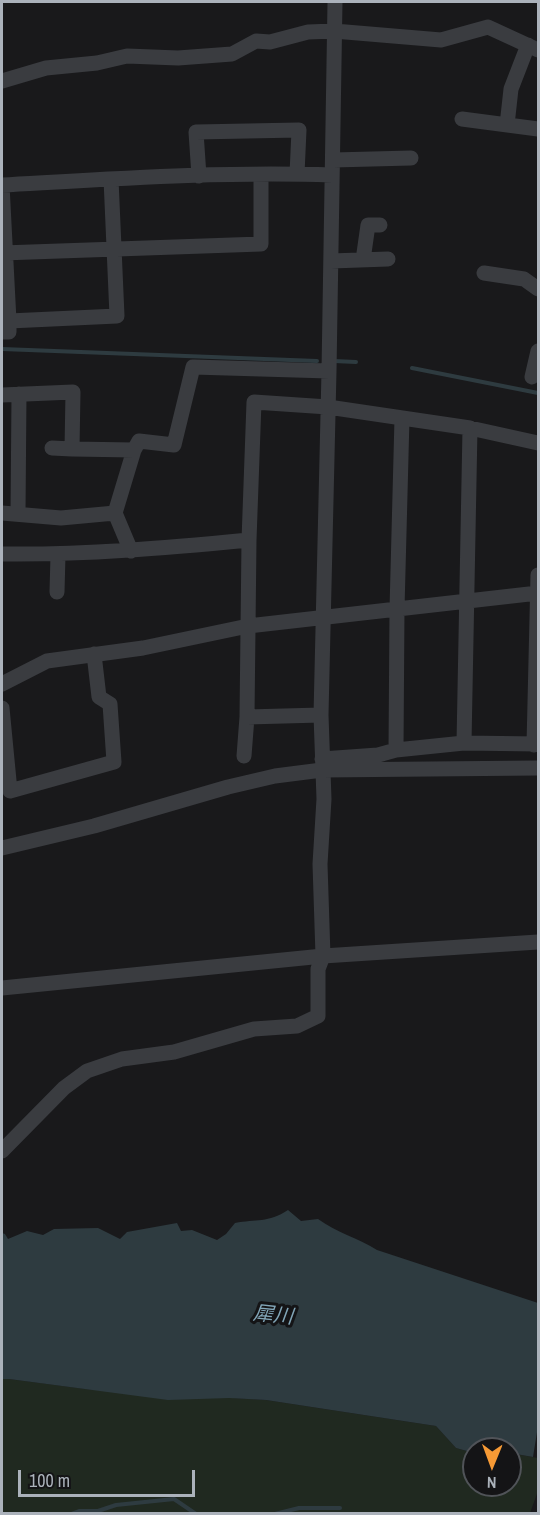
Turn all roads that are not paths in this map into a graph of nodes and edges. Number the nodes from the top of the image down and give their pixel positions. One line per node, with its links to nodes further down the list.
1 (334, 2): 2 (street)
2 (334, 31): 3 (street); 4 (street); 9 (street)
3 (533, 48): 6 (street)
4 (2, 81)
5 (462, 119): 6 (street)
6 (507, 125): 7 (street)
7 (538, 129)
8 (411, 158): 9 (street)
9 (332, 167): 10 (street); 20 (street)
10 (297, 174): 11 (street); 12 (street)
11 (261, 175): 12 (street); 16 (street)
12 (199, 176): 13 (street)
13 (111, 179): 14 (street); 16 (street)
14 (2, 185): 17 (street)
15 (380, 225): 19 (street)
16 (113, 249): 17 (street); 23 (street)
17 (3, 253): 23 (street)
18 (388, 259): 19 (street)
19 (363, 260): 20 (street)
20 (331, 261): 25 (street)
21 (484, 273): 22 (street)
22 (538, 289)
23 (5, 327)
24 (538, 351): 26 (street)
25 (329, 371): 29 (street); 35 (street)
26 (532, 377)
27 (2, 394): 28 (street)
28 (19, 394): 34 (street); 38 (street)
29 (328, 407): 30 (street); 39 (street); 48 (street)
30 (402, 418): 31 (street); 47 (street)
31 (470, 428): 32 (street); 46 (street)
32 (538, 443)
33 (52, 448): 34 (street)
34 (72, 448): 35 (street)
35 (134, 450): 37 (street)
36 (2, 513): 38 (street)
37 (115, 513): 38 (street); 40 (street)
38 (18, 514)
39 (249, 540): 40 (street); 49 (street)
40 (131, 551): 42 (street)
41 (2, 554): 42 (street)
42 (58, 555): 44 (street)
43 (538, 575): 45 (street)
44 (57, 592)
45 (538, 593): 46 (street); 56 (street)
46 (466, 600): 47 (street); 55 (street)
47 (397, 609): 48 (street); 57 (street)
48 (324, 618): 49 (street); 53 (street)
49 (248, 626): 50 (street); 54 (street)
50 (94, 654): 51 (street); 52 (street)
51 (2, 684)
52 (2, 708)
53 (321, 716): 54 (street); 59 (street)
54 (247, 717): 58 (street)
55 (464, 743): 56 (street); 57 (street)
56 (536, 744)
57 (396, 750): 59 (street)
58 (244, 756)
59 (322, 765): 60 (street); 61 (street); 63 (street)
60 (538, 768)
61 (2, 849)
62 (538, 942): 63 (street)
63 (322, 956): 64 (street); 65 (street)
64 (2, 988)
65 (2, 1151)

